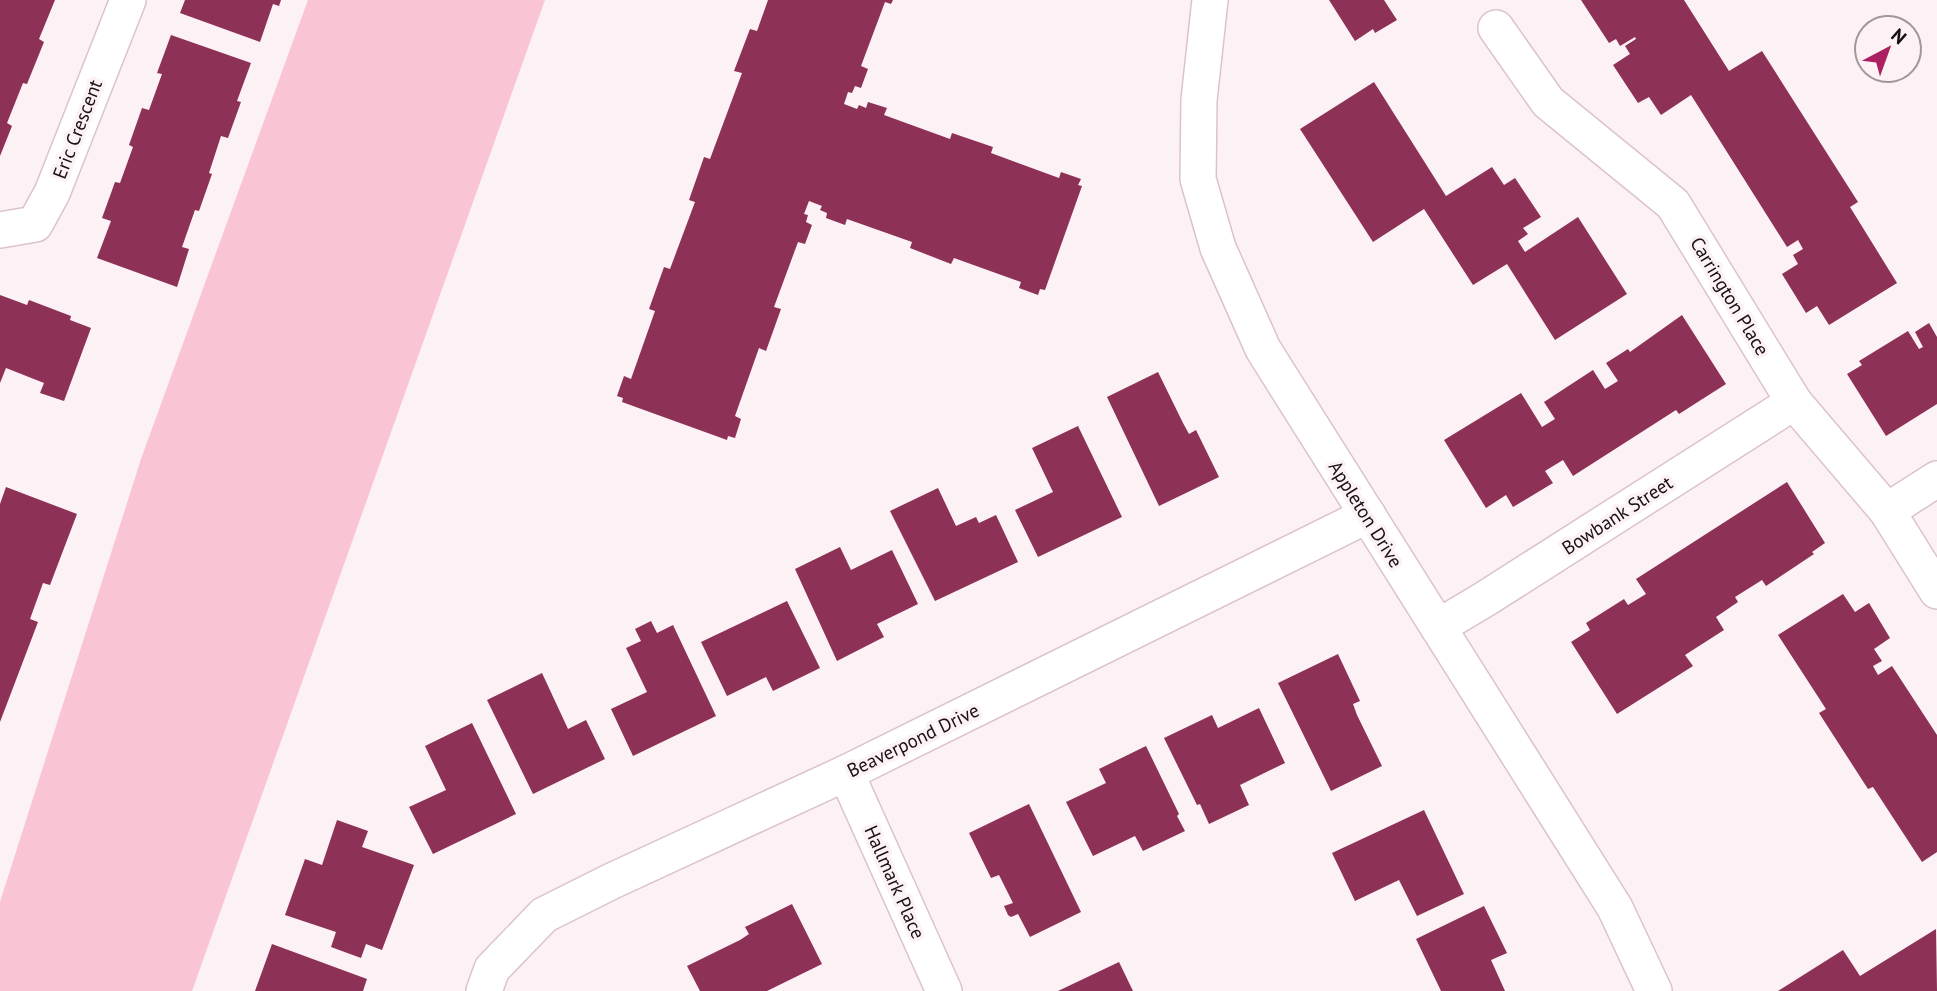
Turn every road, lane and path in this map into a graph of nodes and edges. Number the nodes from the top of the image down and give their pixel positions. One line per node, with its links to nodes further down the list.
1 (128, 0): 4 (street, Eric Crescent)
2 (1210, 0): 8 (street, Appleton Drive)
3 (1496, 28): 5 (street, Carrington Place)
4 (0, 230)
5 (1794, 402): 7 (street, Carrington Place); 10 (street, Bowbank Street)
6 (1937, 480): 7 (street)
7 (1886, 511): 9 (street, Carrington Place)
8 (1368, 515): 10 (street, Appleton Drive); 11 (street, Beaverpond Drive)
9 (1937, 590)
10 (1438, 627): 14 (street, Appleton Drive)
11 (846, 774): 12 (street, Beaverpond Drive); 13 (street, Hallmark Place)
12 (484, 991)
13 (944, 991)
14 (1654, 991)

